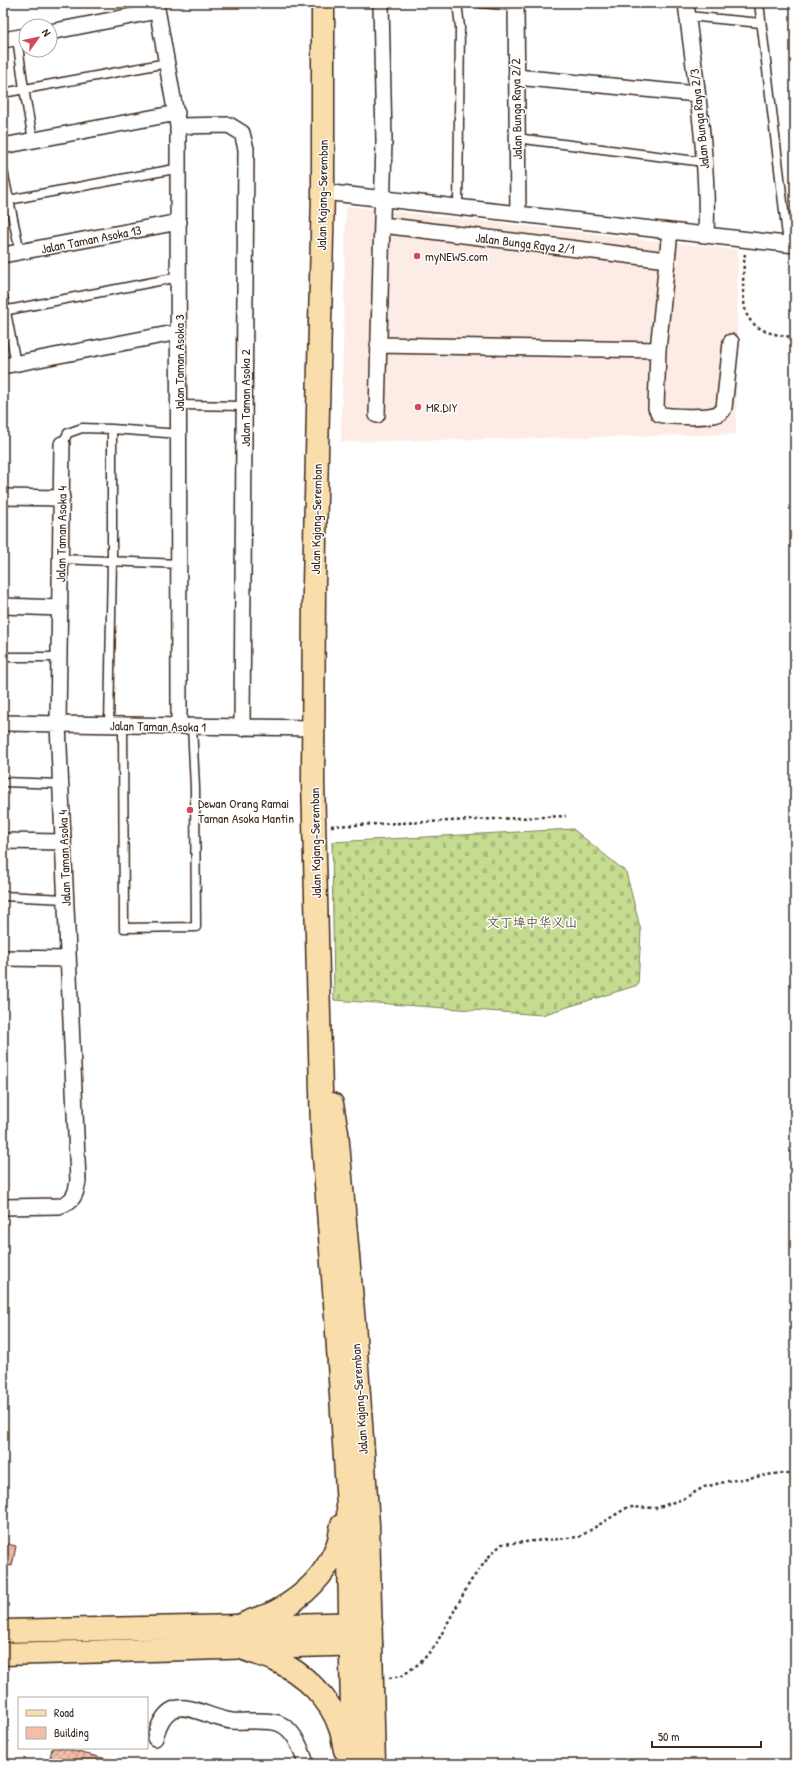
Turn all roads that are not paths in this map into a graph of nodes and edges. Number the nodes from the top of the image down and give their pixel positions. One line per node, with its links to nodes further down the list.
1 (323, 3): 24 (main road, Jalan Kajang-Seremban)
2 (382, 3): 25 (street)
3 (457, 3): 27 (lane)
4 (480, 3): 6 (lane)
5 (759, 3): 9 (lane)
6 (516, 4): 13 (street, Jalan Bunga Raya 2/2)
7 (156, 7): 10 (street); 12 (street, Jalan Taman Asoka 3)
8 (687, 9): 9 (lane); 16 (street, Jalan Bunga Raya 2/3)
9 (761, 23): 33 (lane)
10 (58, 30)
11 (15, 38): 14 (lane)
12 (167, 63): 14 (lane); 17 (street, Jalan Taman Asoka 3)
13 (516, 77): 16 (street); 18 (street, Jalan Bunga Raya 2/2)
14 (24, 89): 15 (lane); 19 (lane)
15 (3, 93)
16 (697, 94): 21 (street, Jalan Bunga Raya 2/3)
17 (178, 120): 19 (street); 22 (street, Jalan Taman Asoka 3); 46 (street, Jalan Taman Asoka 2)
18 (516, 138): 21 (lane); 28 (street, Jalan Bunga Raya 2/2)
19 (34, 140): 20 (street)
20 (3, 146)
21 (704, 162): 32 (street, Jalan Bunga Raya 2/3)
22 (180, 168): 26 (lane); 29 (street, Jalan Taman Asoka 3)
23 (3, 171): 26 (lane)
24 (323, 192): 25 (street); 65 (main road, Jalan Kajang-Seremban)
25 (384, 199): 27 (street); 30 (street)
26 (6, 201): 34 (lane)
27 (458, 208): 28 (street)
28 (518, 214): 31 (street)
29 (179, 222): 34 (street, Jalan Taman Asoka 13); 37 (street, Jalan Taman Asoka 3)
30 (382, 225): 36 (street, Jalan Bunga Raya 2/1); 42 (street)
31 (670, 231): 32 (street); 36 (street)
32 (706, 235): 33 (street)
33 (791, 245)
34 (20, 252): 35 (street, Jalan Taman Asoka 13)
35 (3, 255)
36 (667, 260): 43 (street)
37 (179, 277): 39 (lane); 40 (street, Jalan Taman Asoka 3)
38 (3, 296): 39 (lane)
39 (4, 310): 44 (lane)
40 (178, 332): 44 (street); 45 (street, Jalan Taman Asoka 3)
41 (731, 342): 43 (street)
42 (378, 345): 43 (street); 47 (street)
43 (658, 350)
44 (10, 365)
45 (179, 405): 46 (lane); 49 (street, Jalan Taman Asoka 3)
46 (244, 406): 64 (street, Jalan Taman Asoka 2)
47 (376, 415)
48 (112, 429): 49 (lane); 50 (lane); 54 (lane)
49 (180, 434): 55 (street, Jalan Taman Asoka 3)
50 (62, 444): 52 (street, Jalan Taman Asoka 4)
51 (3, 497): 52 (street)
52 (62, 498): 53 (street, Jalan Taman Asoka 4)
53 (61, 559): 54 (lane); 57 (street, Jalan Taman Asoka 4)
54 (112, 562): 55 (lane); 62 (lane)
55 (180, 564): 63 (street, Jalan Taman Asoka 3)
56 (3, 606): 57 (street)
57 (60, 608): 59 (street, Jalan Taman Asoka 4)
58 (3, 657): 59 (lane)
59 (59, 657): 61 (street, Jalan Taman Asoka 4)
60 (3, 723): 61 (street, Jalan Taman Asoka 1)
61 (58, 724): 62 (street, Jalan Taman Asoka 1); 67 (street, Jalan Taman Asoka 4)
62 (116, 726): 63 (street, Jalan Taman Asoka 1); 63 (lane)
63 (186, 726): 64 (street, Jalan Taman Asoka 1)
64 (242, 728): 65 (street, Jalan Taman Asoka 1)
65 (313, 728): 74 (main road, Jalan Kajang-Seremban)
66 (3, 782): 67 (lane)
67 (61, 784): 69 (street, Jalan Taman Asoka 4)
68 (3, 842): 69 (street)
69 (63, 842): 71 (street, Jalan Taman Asoka 4)
70 (3, 896): 71 (lane)
71 (65, 899): 73 (street, Jalan Taman Asoka 4)
72 (3, 958): 73 (street)
73 (68, 959): 75 (street, Jalan Taman Asoka 4)
74 (320, 1036): 76 (main road, Jalan Kajang-Seremban); 78 (main road, Jalan Kajang-Seremban)
75 (3, 1207)
76 (348, 1506): 78 (main road, Jalan Kajang-Seremban); 79 (main road)
77 (3, 1631): 79 (main road)
78 (361, 1634): 79 (main road); 84 (main road, Jalan Kajang-Seremban); 85 (main road, Jalan Kajang-Seremban)
79 (240, 1637): 80 (main road); 83 (main road)
80 (3, 1654)
81 (155, 1738): 82 (street)
82 (306, 1764)
83 (349, 1764)
84 (353, 1764)
85 (374, 1764)

